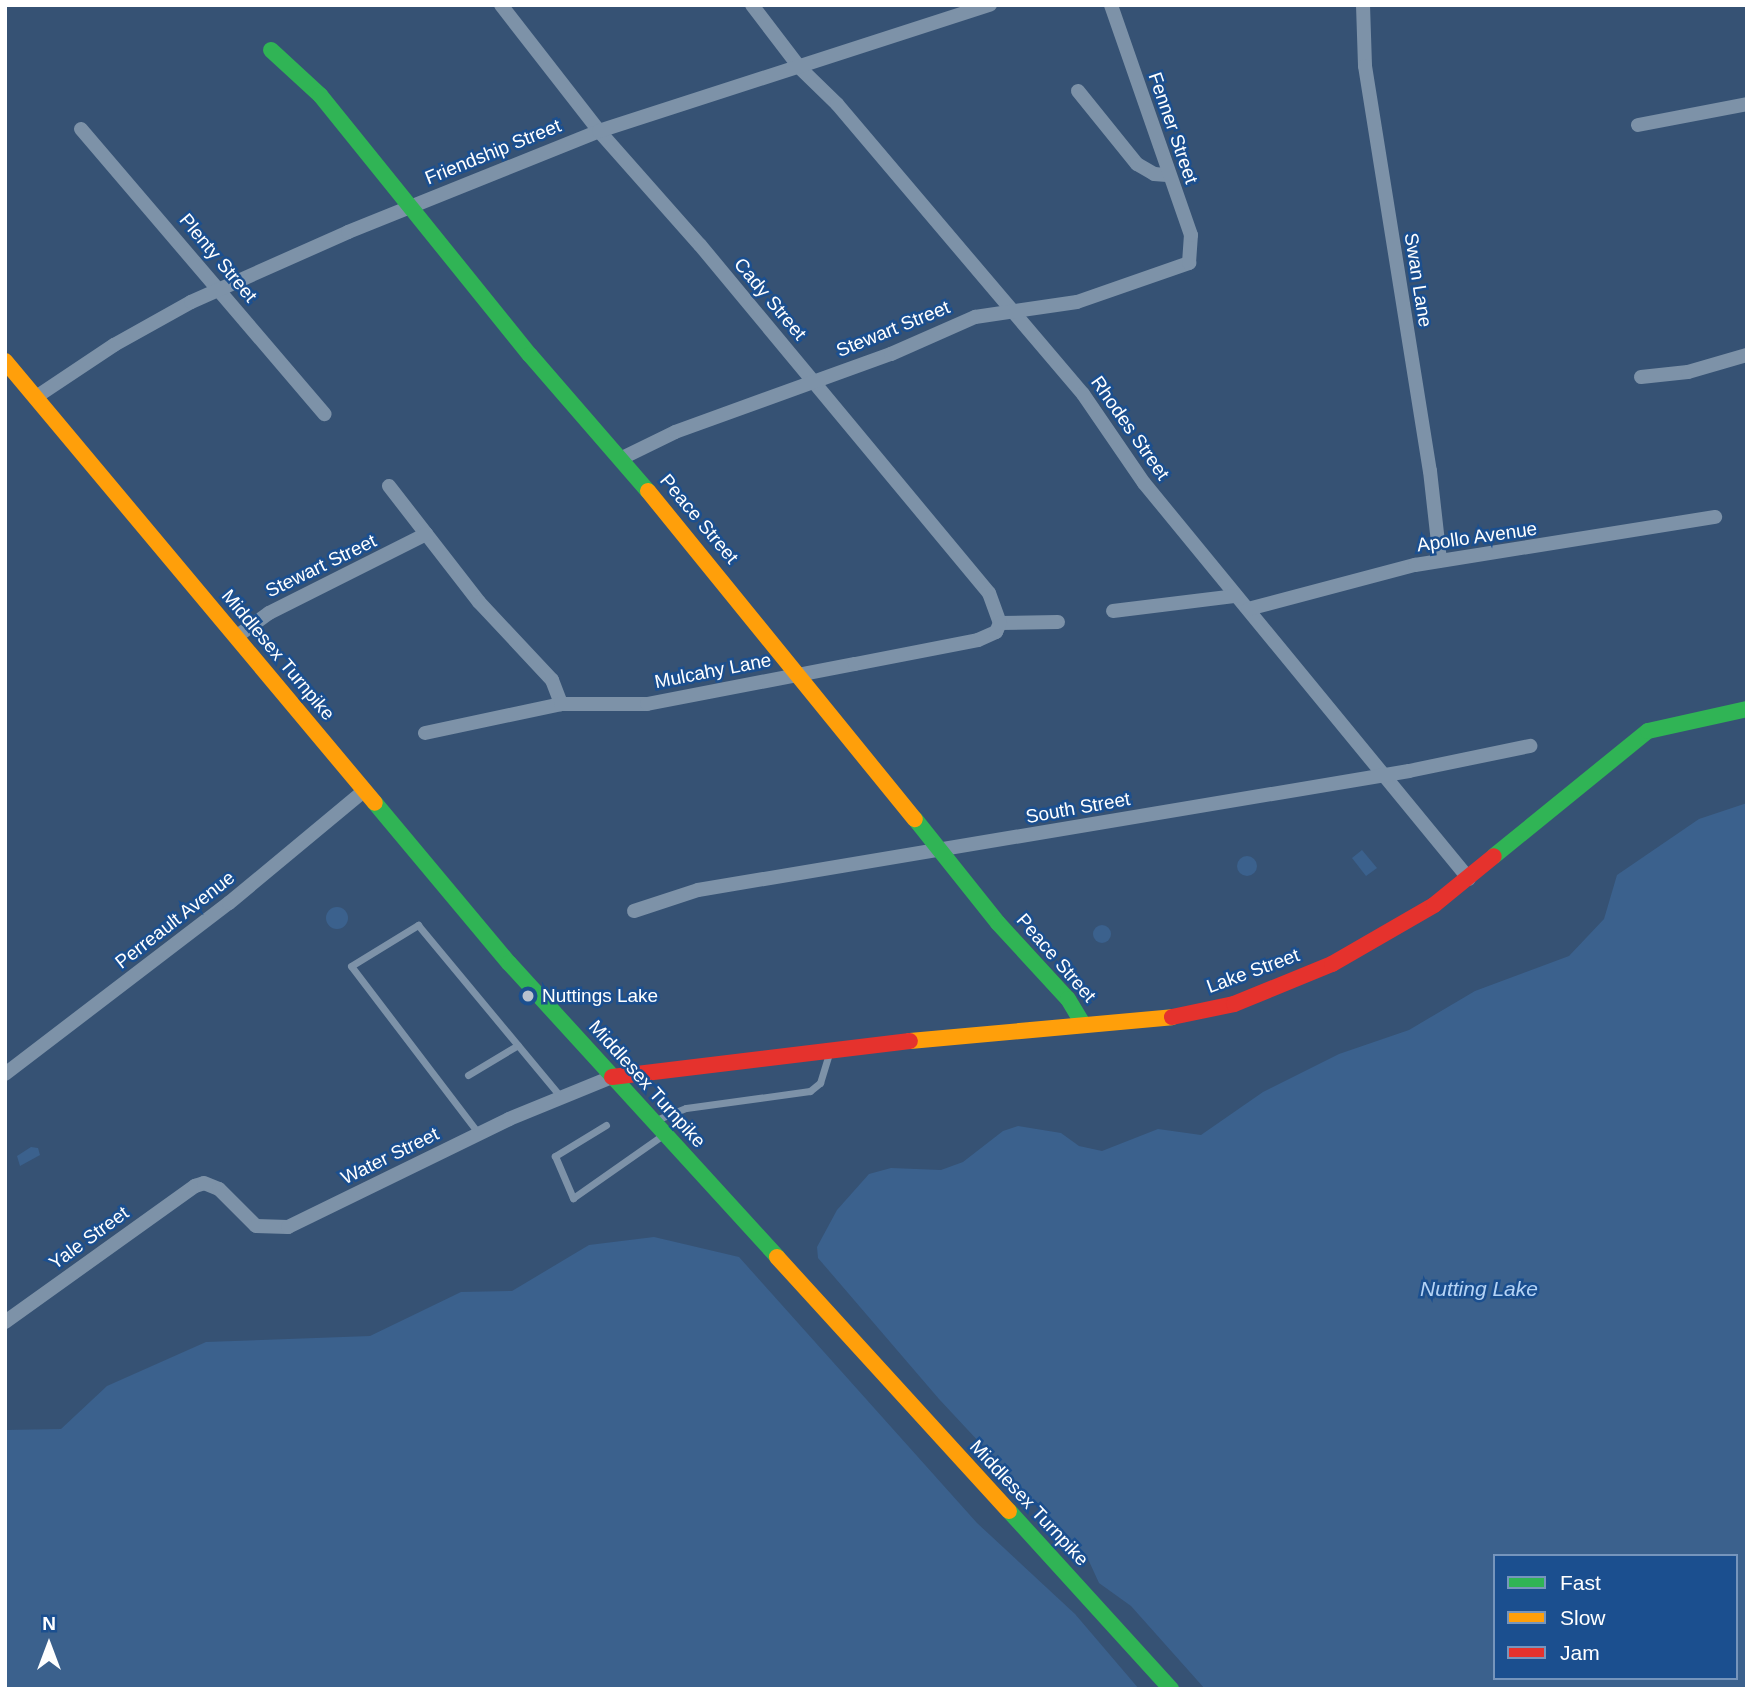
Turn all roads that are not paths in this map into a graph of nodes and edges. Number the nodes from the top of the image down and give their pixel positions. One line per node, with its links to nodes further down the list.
1 (501, 5): 12 (street, Cady Street)
2 (752, 5): 7 (street, Rhodes Street)
3 (990, 5): 7 (street, Friendship Street)
4 (1111, 5): 13 (street, Fenner Street)
5 (1363, 5): 28 (street, Swan Lane)
6 (271, 50): 14 (street, Peace Street)
7 (800, 68): 12 (street, Friendship Street); 17 (street, Rhodes Street)
8 (1078, 91): 13 (street)
9 (1747, 104): 10 (street)
10 (1638, 125)
11 (81, 129): 16 (street, Plenty Street)
12 (599, 131): 14 (street, Friendship Street); 21 (street, Cady Street)
13 (1167, 175): 15 (street, Fenner Street)
14 (409, 207): 16 (street, Friendship Street); 24 (street, Peace Street)
15 (1189, 263): 17 (street, Stewart Street)
16 (219, 288): 22 (street, Friendship Street); 23 (street, Plenty Street)
17 (1013, 309): 21 (street, Stewart Street); 29 (street, Rhodes Street)
18 (1747, 355): 20 (street)
19 (5, 361): 22 (street, Middlesex Turnpike)
20 (1641, 377)
21 (813, 381): 24 (street, Stewart Street); 33 (street, Cady Street)
22 (36, 397): 34 (street, Middlesex Turnpike)
23 (324, 414)
24 (620, 459): 35 (street, Peace Street)
25 (389, 486): 27 (street)
26 (1715, 517): 28 (street, Apollo Avenue)
27 (426, 534): 34 (street, Stewart Street); 36 (street)
28 (1440, 560): 30 (street, Apollo Avenue)
29 (1237, 596): 30 (street, Rhodes Street); 31 (street)
30 (1248, 609): 40 (street, Rhodes Street)
31 (1113, 611)
32 (1058, 622): 33 (street)
33 (1000, 623): 35 (street, Mulcahy Lane)
34 (236, 637): 41 (street, Middlesex Turnpike)
35 (798, 674): 36 (street, Mulcahy Lane); 42 (street, Peace Street)
36 (561, 704): 38 (street, Mulcahy Lane)
37 (1747, 709): 43 (street, Lake Street)
38 (425, 733)
39 (1530, 746): 40 (street, South Street)
40 (1384, 775): 42 (street, South Street); 43 (street, Rhodes Street)
41 (364, 791): 48 (street, Perreault Avenue); 50 (street, Middlesex Turnpike)
42 (942, 852): 44 (street, South Street); 45 (street, Peace Street)
43 (1469, 879): 45 (street, Lake Street)
44 (634, 911)
45 (1083, 1024): 47 (street, Lake Street)
46 (518, 1045): 49 (lane); 51 (lane); 54 (lane)
47 (830, 1050): 50 (street, Lake Street); 52 (lane)
48 (5, 1074)
49 (468, 1075)
50 (612, 1077): 51 (street, Water Street); 52 (street, Middlesex Turnpike)
51 (560, 1096): 54 (street, Water Street)
52 (652, 1121): 55 (street, Middlesex Turnpike)
53 (606, 1125): 55 (lane)
54 (479, 1134): 56 (street, Water Street)
55 (664, 1134): 58 (street, Middlesex Turnpike)
56 (195, 1186): 57 (street, Yale Street)
57 (5, 1322)
58 (1171, 1689)

